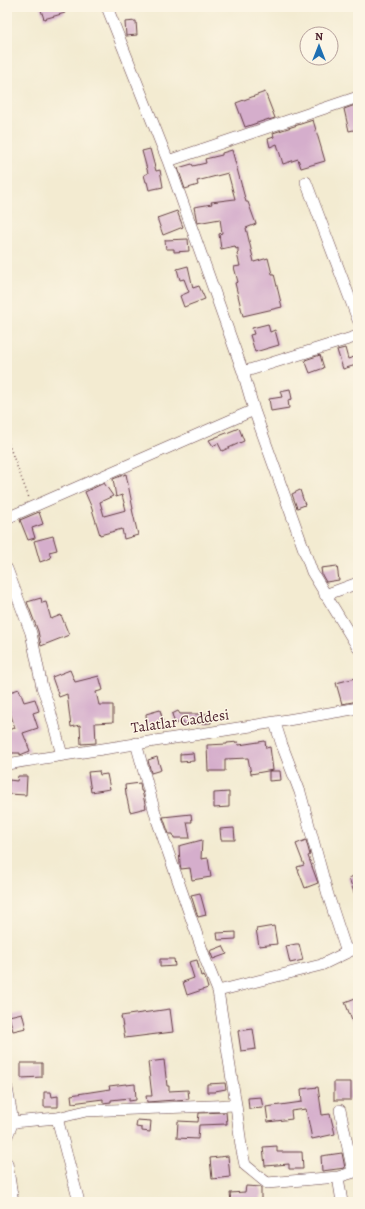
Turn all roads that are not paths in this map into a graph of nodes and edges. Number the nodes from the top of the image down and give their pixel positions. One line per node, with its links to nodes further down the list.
1 (107, 7): 3 (street)
2 (358, 96): 3 (street)
3 (168, 161): 7 (street)
4 (306, 182): 5 (street)
5 (358, 320)
6 (358, 336): 7 (street)
7 (243, 372): 8 (street)
8 (254, 410): 9 (street); 12 (street)
9 (7, 518)
10 (7, 568): 17 (street)
11 (358, 583): 12 (street)
12 (325, 595): 13 (street)
13 (358, 648)
14 (358, 708): 15 (street, Talatlar Caddesi)
15 (275, 723): 16 (street, Talatlar Caddesi); 20 (street)
16 (136, 743): 17 (street, Talatlar Caddesi); 21 (street)
17 (62, 755): 18 (street, Talatlar Caddesi)
18 (7, 764)
19 (358, 947): 20 (street)
20 (347, 953): 21 (street)
21 (218, 992): 23 (street)
22 (7, 1088): 26 (street)
23 (236, 1105): 25 (street); 30 (street)
24 (340, 1110): 29 (street)
25 (57, 1118): 26 (street); 32 (street)
26 (13, 1122): 27 (street)
27 (7, 1136)
28 (7, 1163): 31 (street)
29 (356, 1171): 30 (street)
30 (338, 1177): 33 (street)
31 (14, 1202)
32 (79, 1202)
33 (342, 1202)

